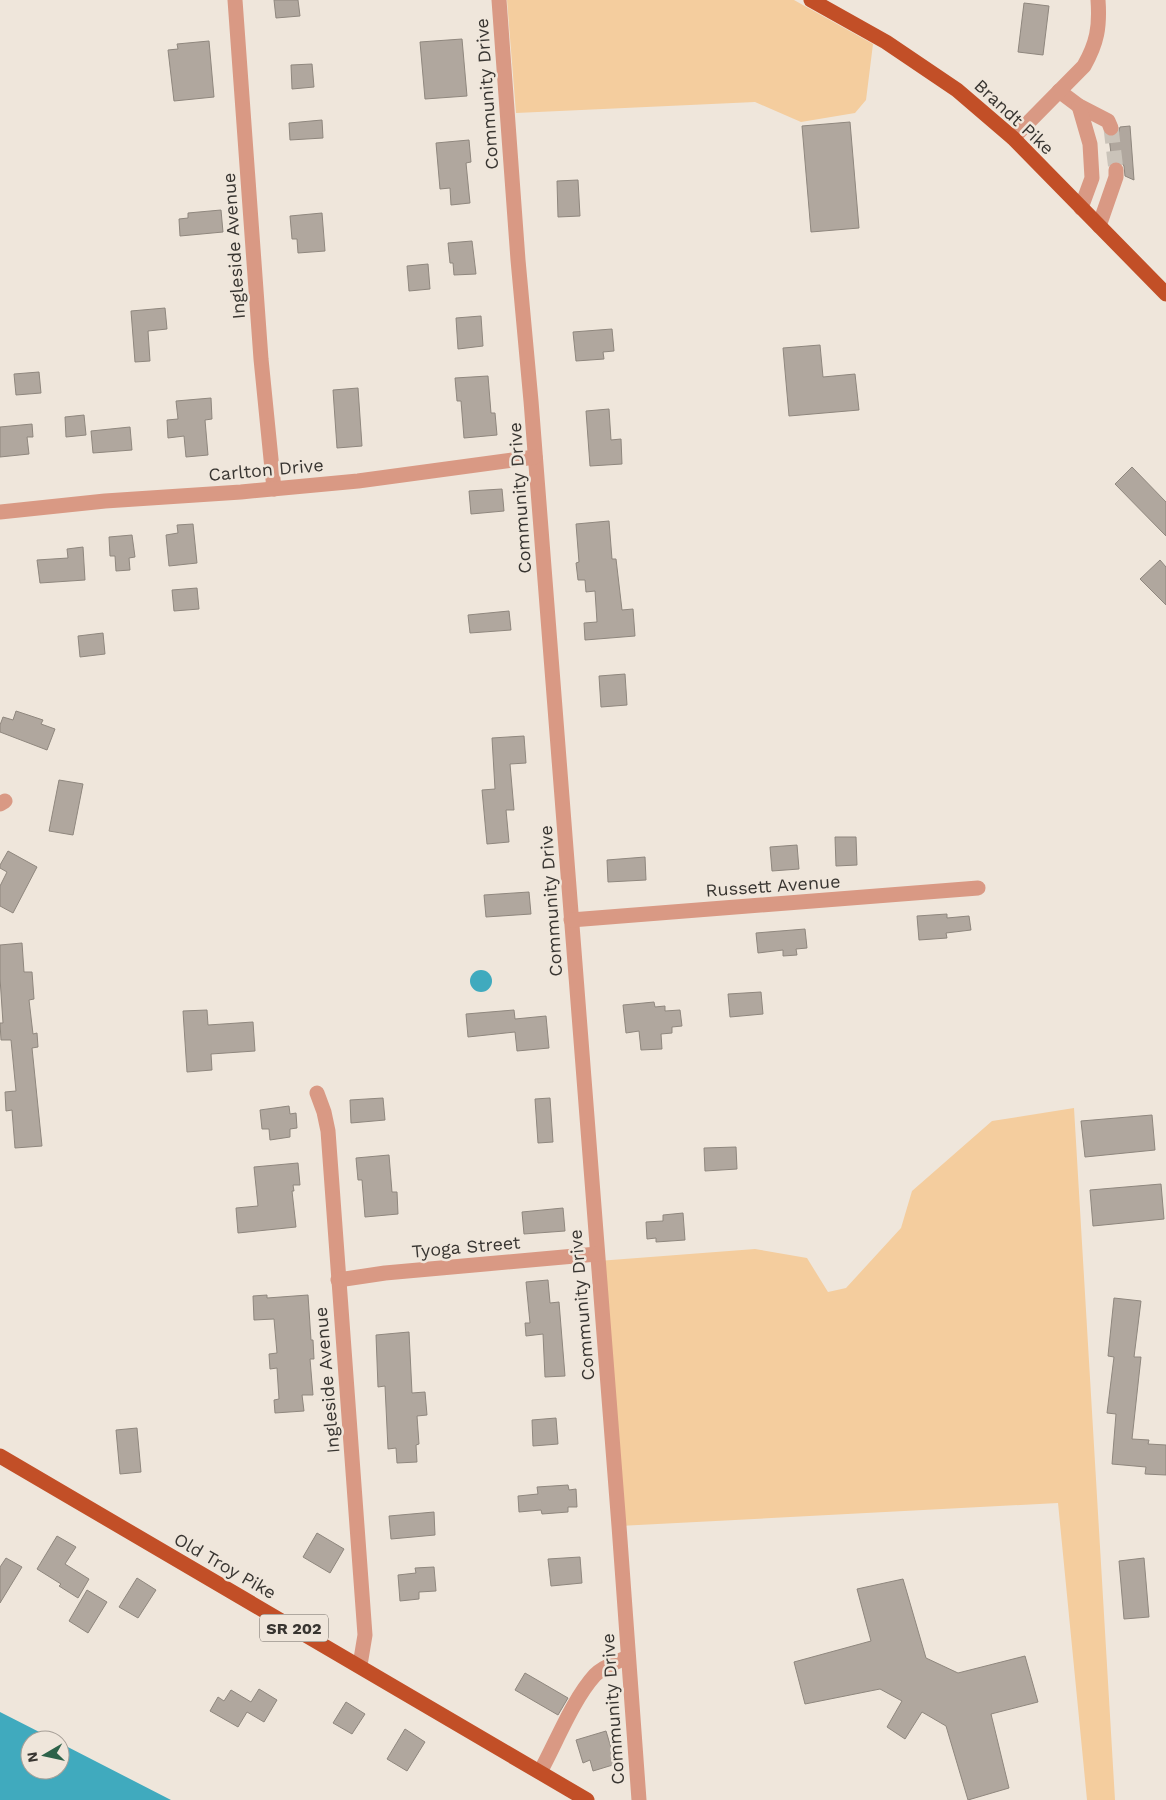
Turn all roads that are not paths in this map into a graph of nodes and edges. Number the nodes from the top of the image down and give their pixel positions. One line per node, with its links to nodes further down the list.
1 (236, 0): 14 (street, Ingleside Avenue)
2 (499, 0): 13 (street, Community Drive)
3 (811, 0): 8 (main road, Brandt Pike)
4 (1098, 0): 5 (street)
5 (1058, 91): 6 (street); 8 (street)
6 (1079, 106): 7 (street); 10 (street)
7 (1110, 128)
8 (1013, 138): 10 (main road, Brandt Pike)
9 (1116, 170): 11 (street)
10 (1081, 208): 11 (main road, Brandt Pike)
11 (1099, 226): 12 (main road, Brandt Pike)
12 (1166, 294)
13 (535, 457): 14 (street, Carlton Drive); 17 (street, Community Drive)
14 (274, 489): 15 (street, Carlton Drive)
15 (0, 512)
16 (978, 888): 17 (street, Russett Avenue)
17 (571, 920): 19 (street, Community Drive)
18 (317, 1093): 20 (street, Ingleside Avenue)
19 (597, 1254): 20 (street, Tyoga Street); 22 (street, Community Drive)
20 (338, 1280): 23 (street, Ingleside Avenue)
21 (0, 1456): 23 (main road, Old Troy Pike / SR 202)
22 (628, 1657): 24 (street); 26 (street, Community Drive)
23 (360, 1665): 24 (main road, Old Troy Pike / SR 202)
24 (540, 1772): 25 (main road, Old Troy Pike / SR 202)
25 (587, 1800)
26 (639, 1800)

